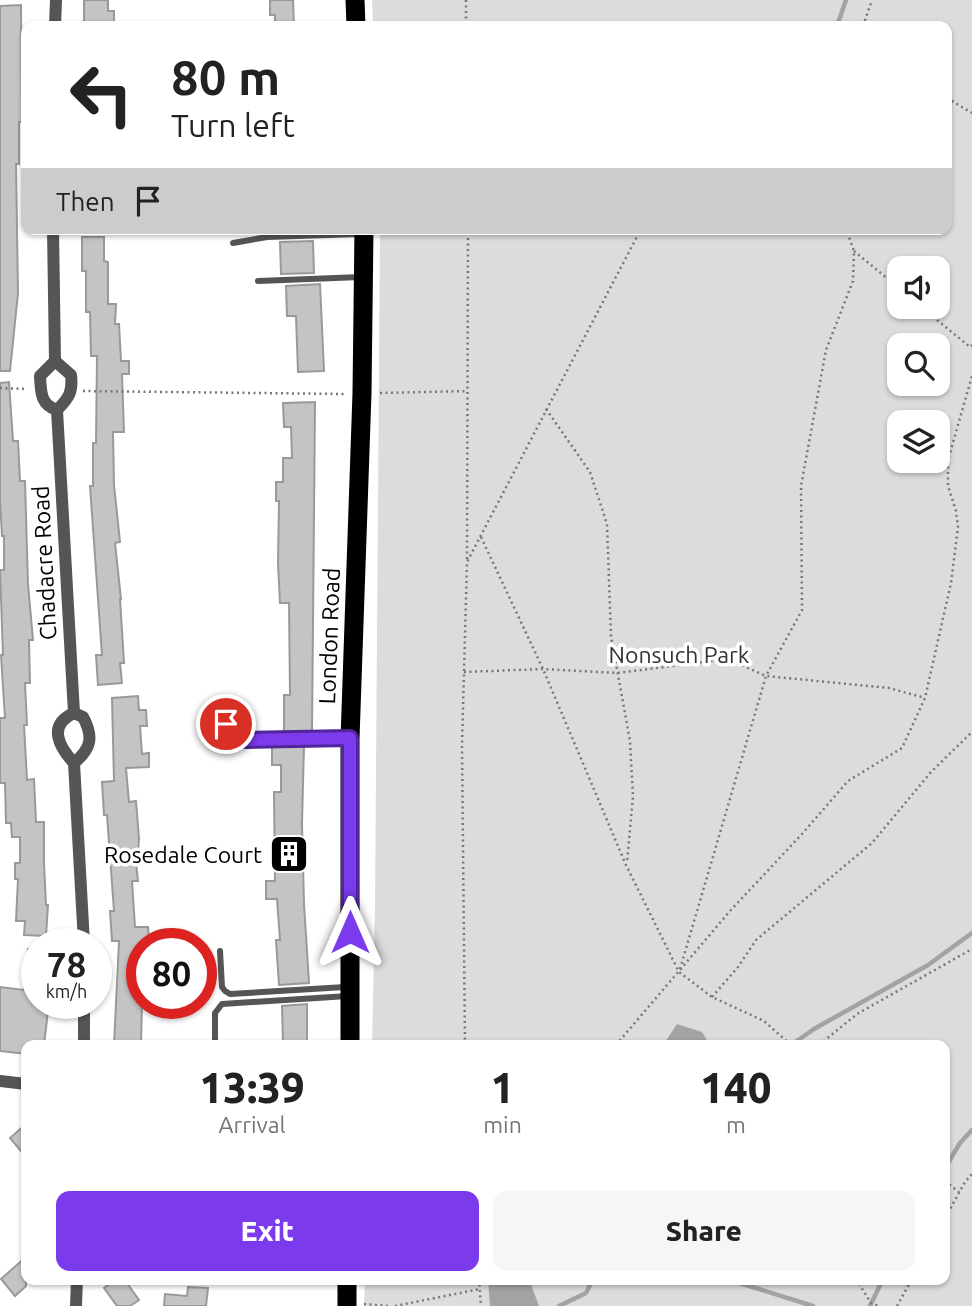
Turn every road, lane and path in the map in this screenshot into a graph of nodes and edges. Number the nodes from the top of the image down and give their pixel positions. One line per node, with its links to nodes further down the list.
1 (56, 0): 5 (street)
2 (355, 0): 6 (highway)
3 (466, 0): 7 (path)
4 (872, 0): 8 (path)
5 (55, 21)
6 (356, 21)
7 (466, 21)
8 (865, 21)
9 (952, 101): 10 (path)
10 (972, 113)
11 (53, 235): 25 (street)
12 (299, 235): 17 (lane)
13 (364, 235): 19 (highway, London Road)
14 (468, 235): 30 (path)
15 (638, 235): 32 (path)
16 (848, 235): 18 (path)
17 (233, 243)
18 (854, 251): 20 (path); 39 (path)
19 (363, 277): 21 (lane); 31 (highway, London Road)
20 (887, 278)
21 (258, 281)
22 (937, 319): 23 (path)
23 (971, 346): 24 (path)
24 (972, 352)
25 (55, 361): 28 (street); 29 (street)
26 (972, 376): 40 (path)
27 (0, 387): 28 (path)
28 (41, 388): 33 (street)
29 (73, 389): 31 (path); 33 (street)
30 (468, 391): 31 (path); 35 (path)
31 (362, 393): 44 (highway, London Road)
32 (546, 409): 34 (path); 38 (path)
33 (57, 410): 41 (street, Chadacre Road)
34 (481, 537): 35 (path); 36 (path)
35 (467, 562): 37 (path)
36 (542, 670): 37 (path); 38 (path); 46 (path)
37 (464, 672): 57 (path)
38 (617, 673): 39 (path); 46 (path)
39 (766, 676): 40 (path); 50 (path)
40 (925, 698): 50 (path)
41 (74, 713): 45 (street); 45 (street, Chadacre Road)
42 (209, 724): 44 (lane)
43 (972, 732): 52 (path)
44 (350, 738): 51 (highway, London Road)
45 (74, 763): 47 (street)
46 (626, 865): 50 (path)
47 (83, 928)
48 (972, 949): 60 (path)
49 (220, 951): 51 (lane)
50 (679, 972): 52 (path); 58 (path)
51 (350, 991): 55 (lane); 56 (highway, London Road)
52 (712, 997): 59 (path)
53 (84, 1019): 54 (street)
54 (84, 1040)
55 (215, 1040)
56 (349, 1040)
57 (465, 1040)
58 (620, 1040)
59 (787, 1040)
60 (825, 1040)
61 (0, 1081): 62 (street)
62 (21, 1083)
63 (972, 1174): 65 (path)
64 (950, 1185): 65 (path)
65 (959, 1192): 66 (path)
66 (950, 1209)
67 (77, 1285): 74 (street)
68 (347, 1285): 73 (highway)
69 (480, 1285): 72 (path)
70 (860, 1285): 78 (path)
71 (909, 1285): 79 (path)
72 (480, 1289): 76 (path); 77 (path)
73 (347, 1305): 75 (path)
74 (76, 1306)
75 (388, 1306)
76 (395, 1306)
77 (481, 1306)
78 (879, 1306)
79 (897, 1306)

